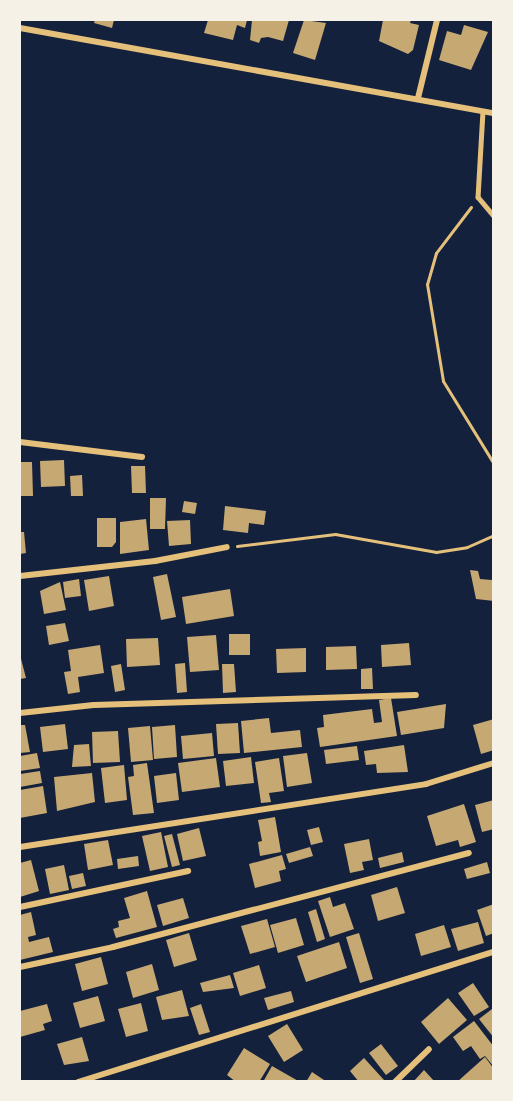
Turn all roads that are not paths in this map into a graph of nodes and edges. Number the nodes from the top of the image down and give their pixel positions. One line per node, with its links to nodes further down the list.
1 (437, 20): 3 (street)
2 (20, 28): 3 (street)
3 (418, 98): 4 (street)
4 (483, 111): 5 (street); 6 (lane)
5 (494, 113)
6 (494, 216)
7 (20, 442): 8 (street)
8 (142, 458)
9 (227, 547): 10 (street)
10 (20, 576)
11 (416, 694): 12 (street)
12 (20, 713)
13 (494, 763): 14 (street)
14 (20, 847)
15 (469, 853): 19 (street)
16 (188, 871): 17 (street)
17 (20, 907)
18 (494, 952): 21 (street)
19 (20, 968)
20 (429, 1049): 22 (street)
21 (78, 1082)
22 (395, 1082)

